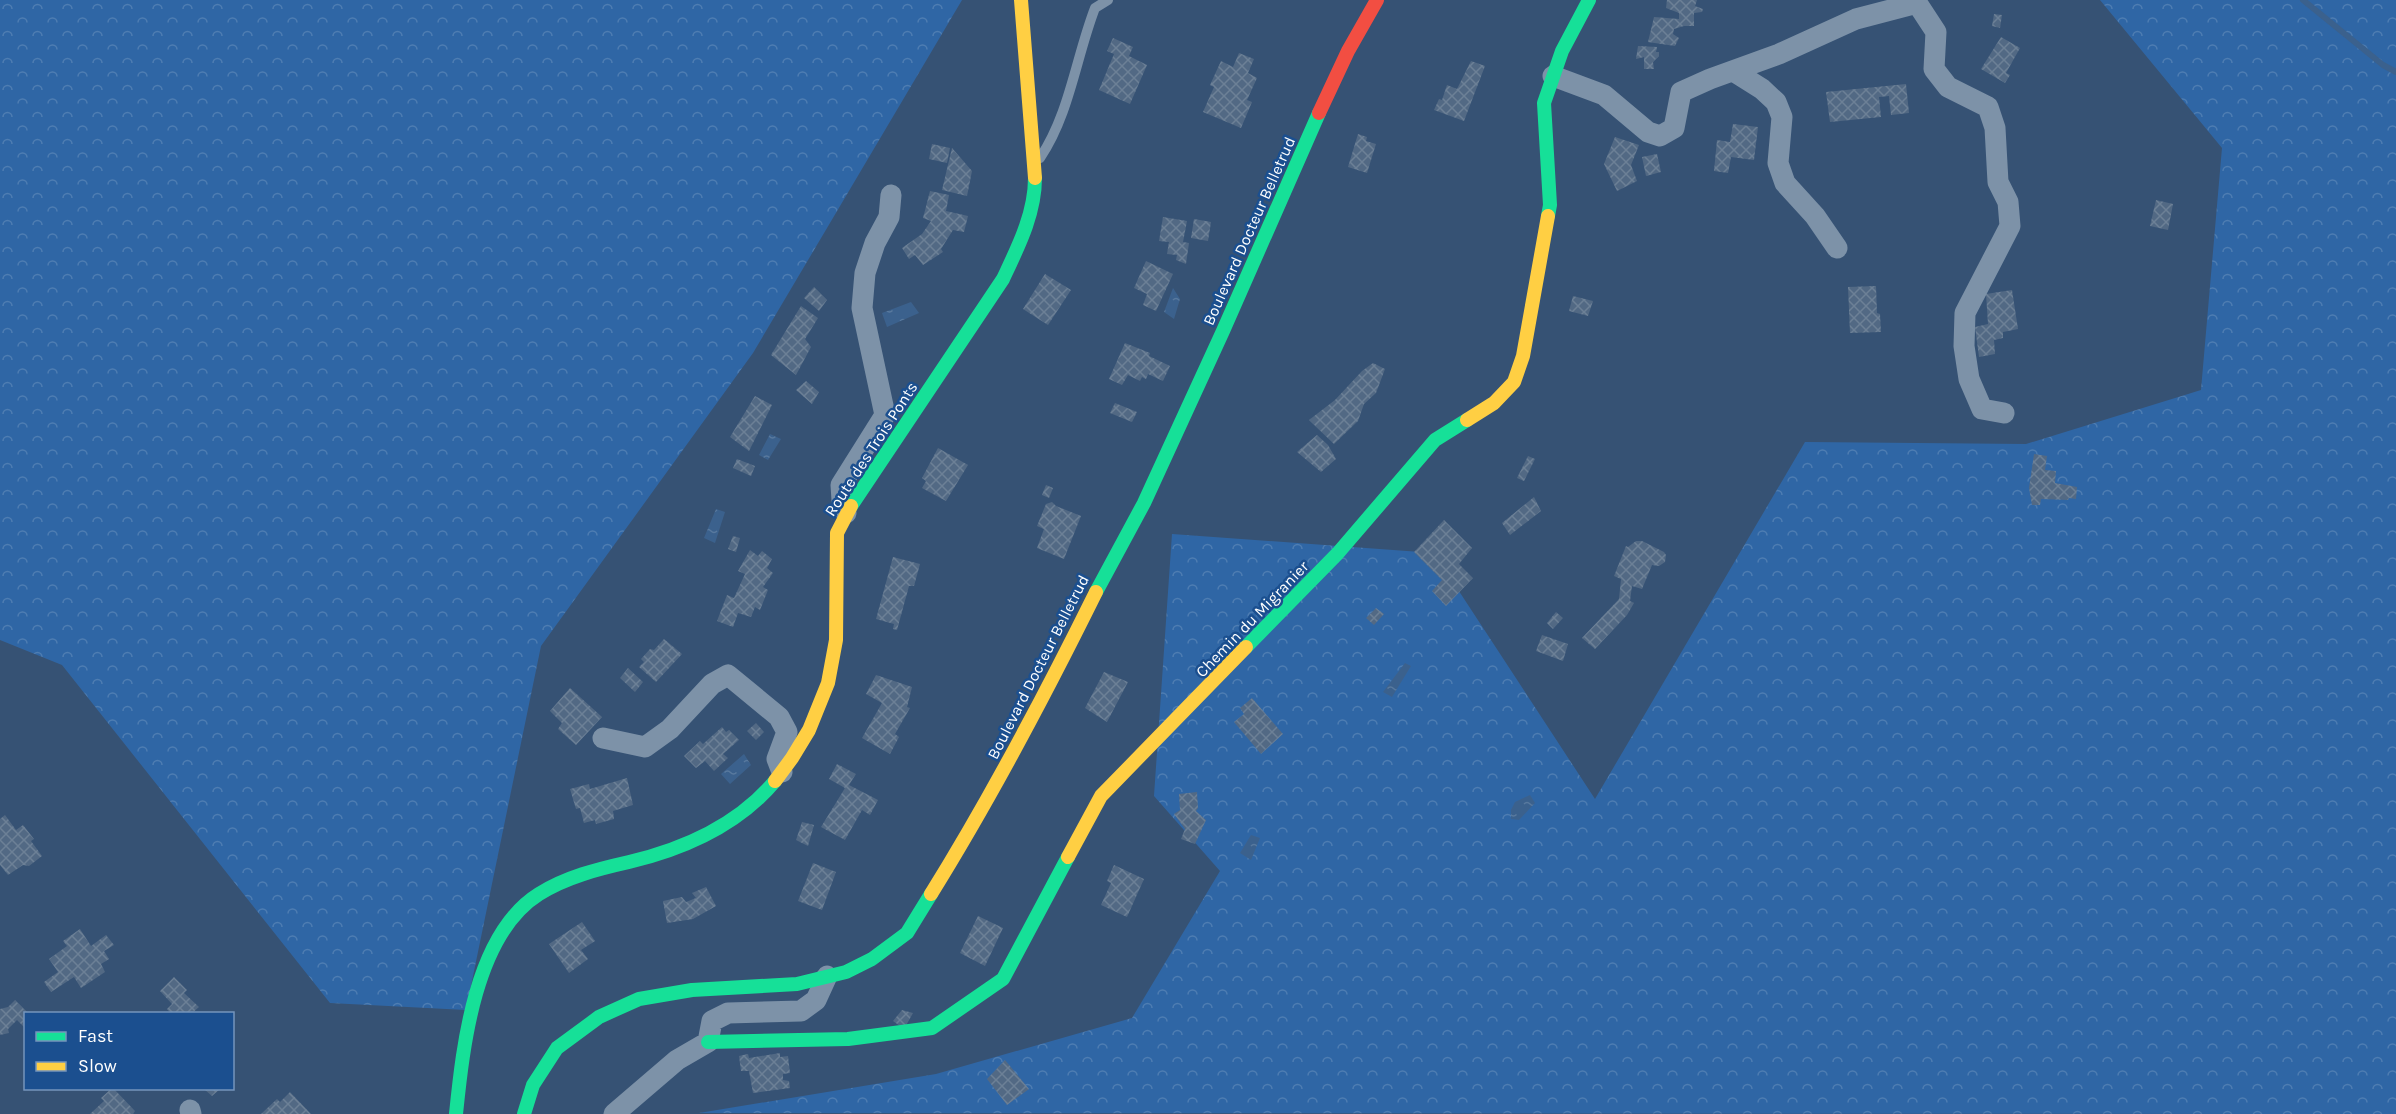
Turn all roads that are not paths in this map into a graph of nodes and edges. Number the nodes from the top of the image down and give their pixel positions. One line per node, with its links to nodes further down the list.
1 (1021, 0): 7 (street, Route des Trois Ponts)
2 (1108, 0): 7 (lane)
3 (1377, 0): 14 (street, Boulevard Docteur Belletrud)
4 (1589, 0): 6 (street, Chemin du Migranier)
5 (1735, 72): 6 (street); 9 (street); 10 (street)
6 (1553, 76): 15 (street, Chemin du Migranier)
7 (1035, 165): 11 (street, Route des Trois Ponts)
8 (891, 195): 11 (street)
9 (1837, 248)
10 (2004, 413)
11 (846, 513): 13 (street, Route des Trois Ponts)
12 (603, 738): 13 (street)
13 (782, 772): 16 (street, Route des Trois Ponts)
14 (827, 976): 15 (street); 17 (street, Boulevard Docteur Belletrud)
15 (708, 1042): 18 (street)
16 (456, 1114)
17 (524, 1114)
18 (615, 1114)

